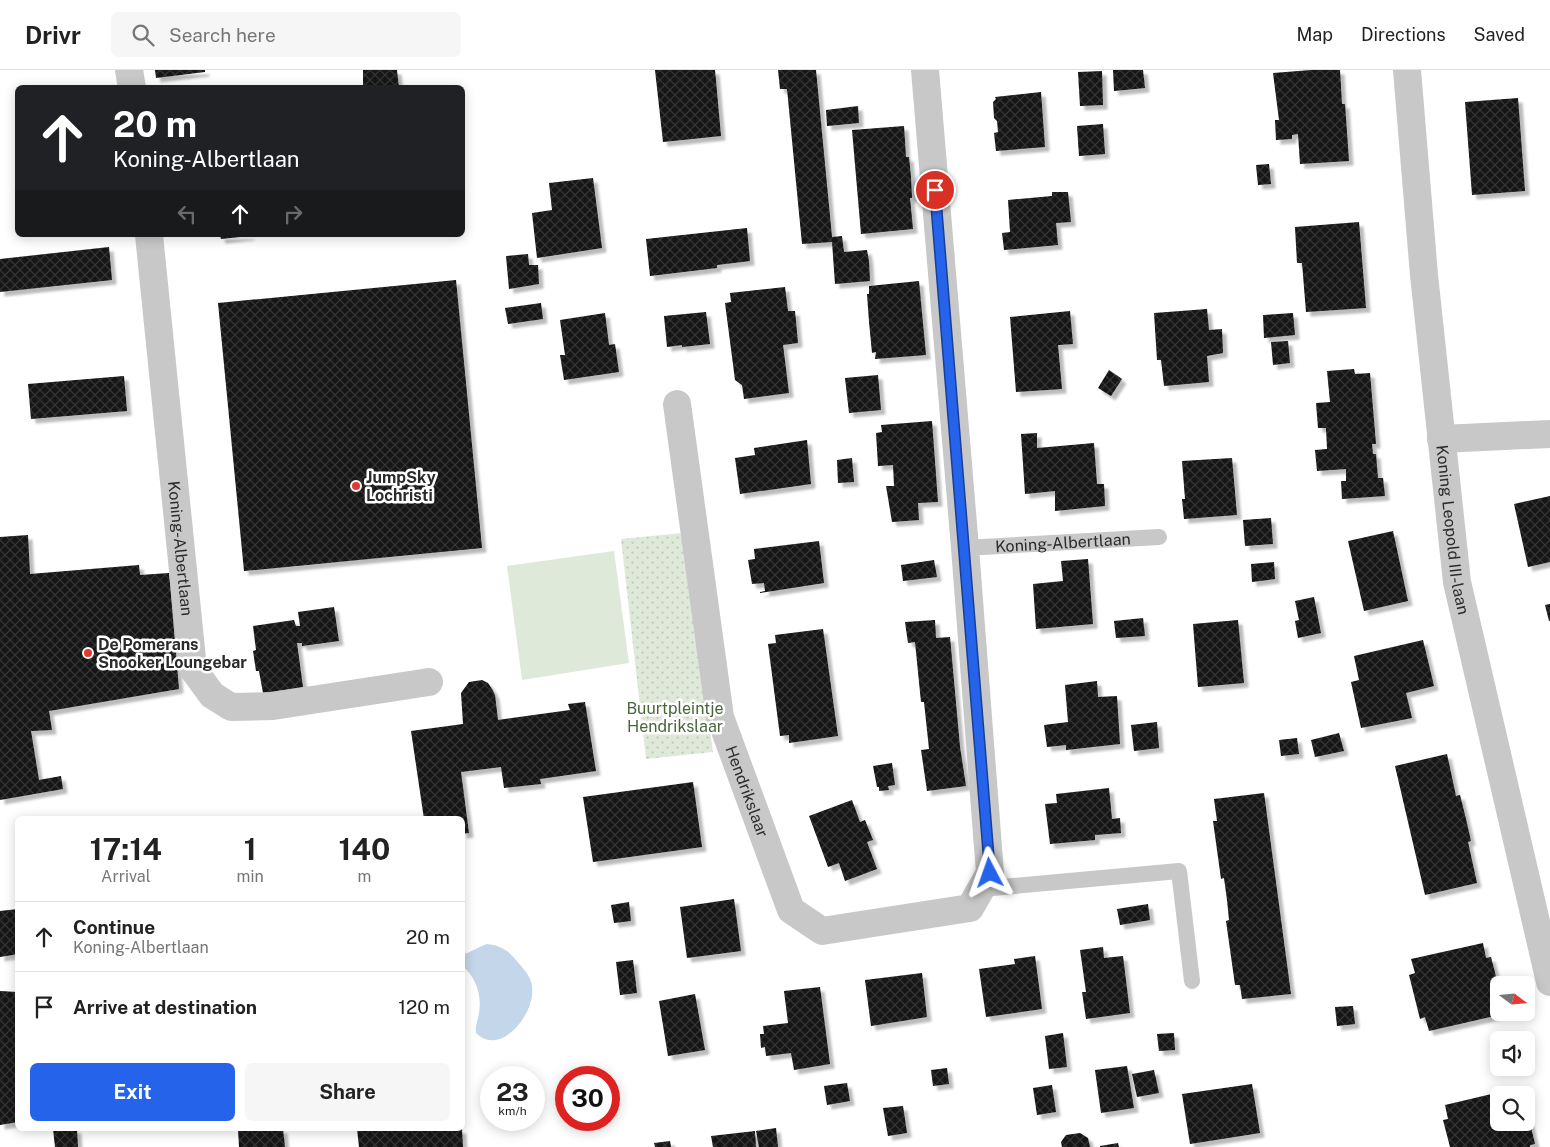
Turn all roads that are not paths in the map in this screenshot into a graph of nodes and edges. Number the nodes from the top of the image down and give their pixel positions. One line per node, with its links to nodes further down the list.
1 (129, 70): 4 (street)
2 (925, 70): 10 (street)
3 (1407, 70): 8 (street, Koning Leopold III-laan)
4 (132, 85)
5 (149, 237): 11 (street, Koning-Albertlaan)
6 (677, 404): 12 (street, Hendrikslaar)
7 (1550, 434): 8 (street)
8 (1441, 439): 14 (street, Koning Leopold III-laan)
9 (1159, 537): 10 (lane, Koning-Albertlaan)
10 (965, 548): 12 (street, Hendrikslaar)
11 (429, 682)
12 (980, 888): 13 (lane)
13 (1192, 981)
14 (1550, 982)

